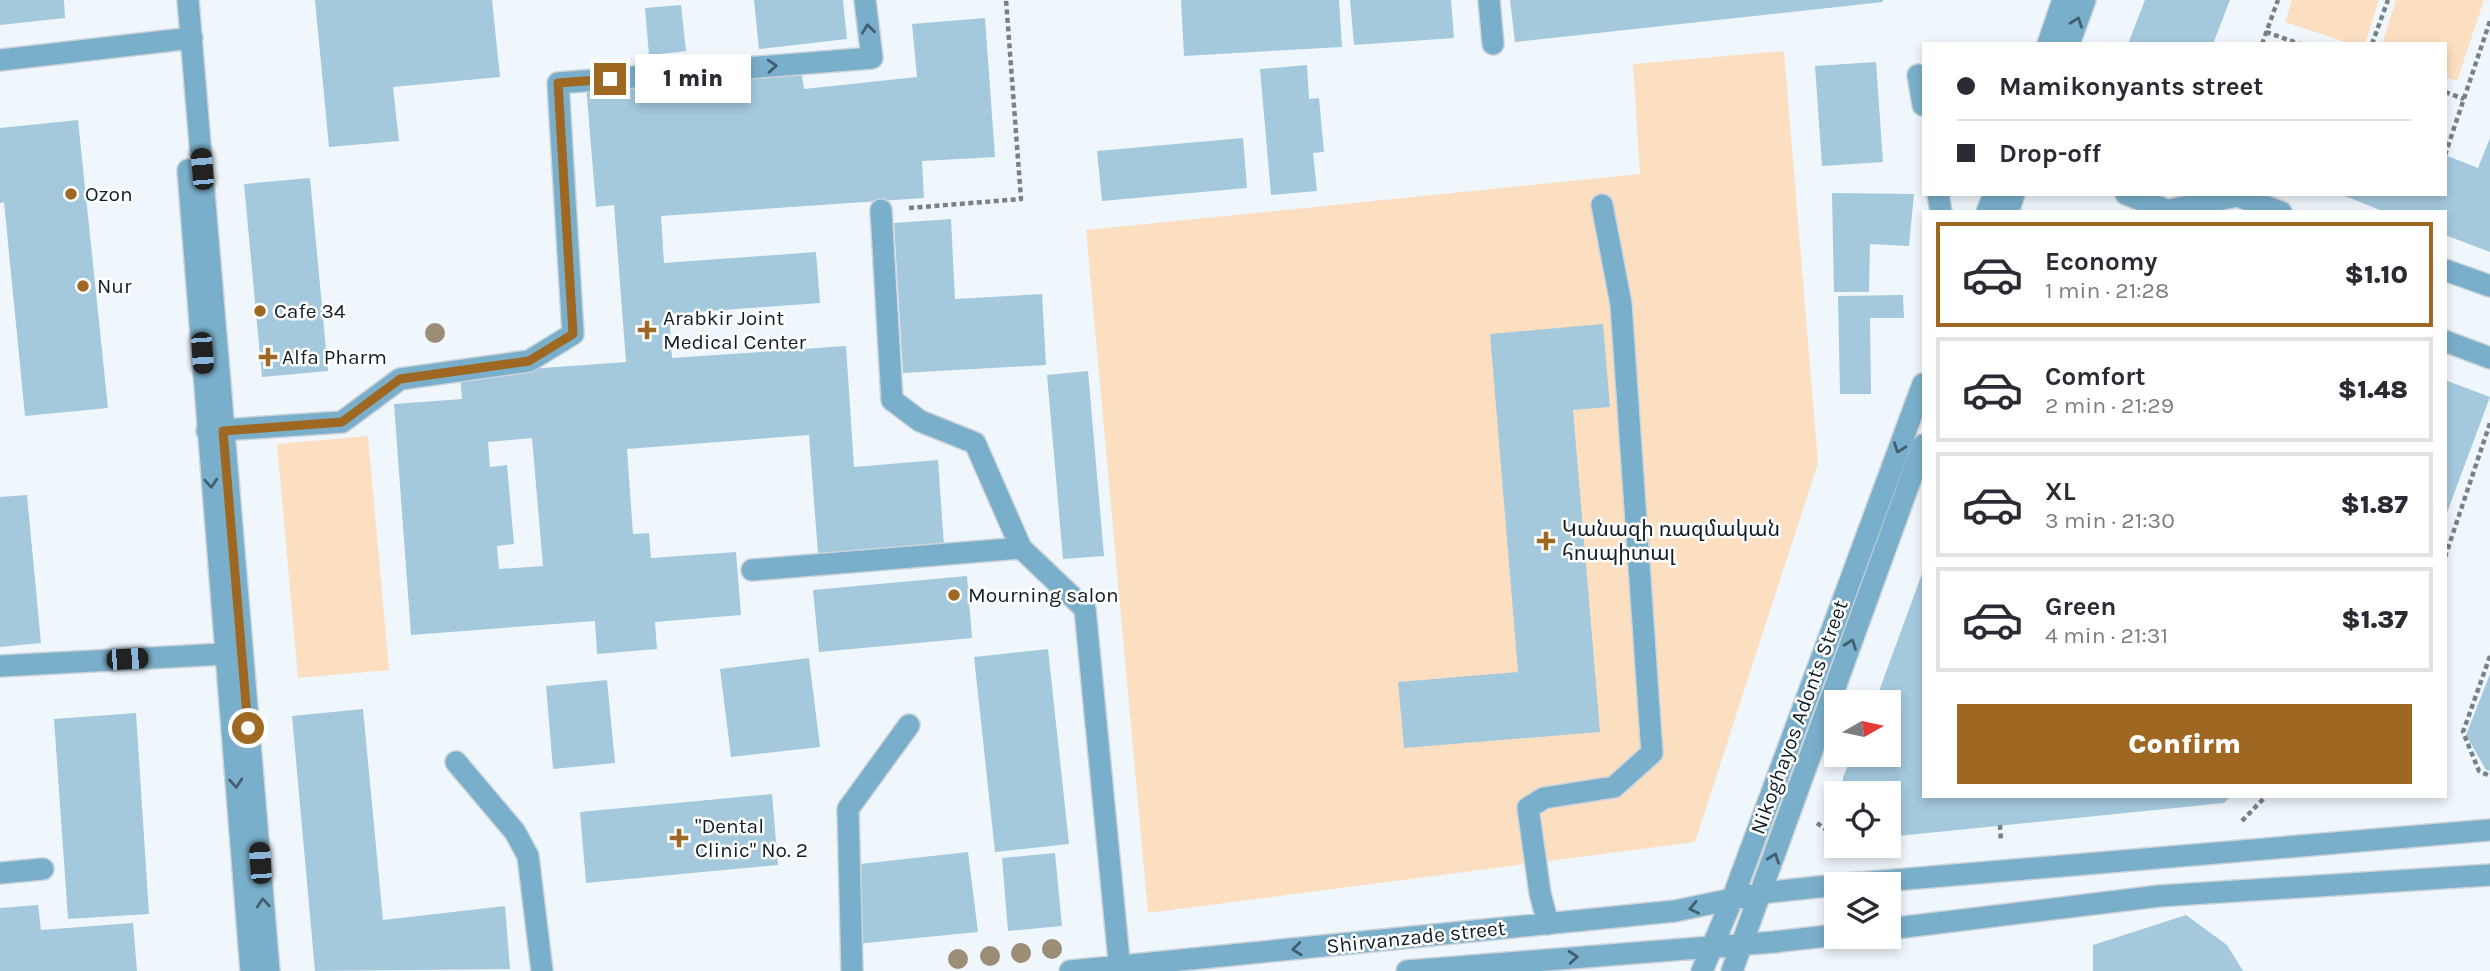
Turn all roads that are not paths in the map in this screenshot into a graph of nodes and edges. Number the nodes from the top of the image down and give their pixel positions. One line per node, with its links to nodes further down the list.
1 (175, 0): 7 (street)
2 (188, 0): 7 (street)
3 (865, 0): 27 (street, one-way to 3)
4 (1489, 0): 10 (street)
5 (2063, 0): 8 (street)
6 (2085, 0): 9 (street, one-way to 6)
7 (185, 39): 11 (street); 27 (street)
8 (2049, 42)
9 (2070, 42)
10 (1493, 44)
11 (0, 60)
12 (1918, 75): 13 (street)
13 (1922, 99)
14 (2131, 196): 19 (street)
15 (2237, 196): 21 (street)
16 (2237, 196): 20 (street)
17 (1602, 205): 43 (street)
18 (881, 210): 29 (street)
19 (2169, 210)
20 (2176, 210)
21 (2276, 210)
22 (2447, 271): 23 (street)
23 (2490, 286)
24 (2447, 342): 25 (street)
25 (2490, 358)
26 (1922, 387): 42 (street, Nikoghayos Adonts Street, one-way to 42)
27 (215, 431): 31 (street, one-way to 31); 50 (street, one-way to 27)
28 (1922, 448): 41 (street, Nikoghayos Adonts Street, one-way to 28)
29 (1021, 548): 30 (street); 48 (street)
30 (752, 570)
31 (224, 654): 32 (street); 49 (street, one-way to 49)
32 (0, 666)
33 (909, 725): 52 (street)
34 (456, 762): 51 (street)
35 (2490, 830): 39 (street)
36 (43, 869): 37 (street)
37 (0, 873)
38 (2490, 875): 44 (street)
39 (1901, 879)
40 (1824, 886): 41 (street, Shirvanzade street)
41 (1761, 893): 42 (street, Shirvanzade street); 46 (street, Nikoghayos Adonts Street)
42 (1732, 900): 43 (street, Shirvanzade street, one-way to 43); 47 (street, Nikoghayos Adonts Street)
43 (1548, 924): 48 (street, Shirvanzade street, one-way to 48)
44 (1901, 927)
45 (1824, 937): 46 (street, Shirvanzade street)
46 (1741, 945): 47 (street, Shirvanzade street); 56 (street, Nikoghayos Adonts Street)
47 (1713, 946): 54 (street, Shirvanzade street, one-way to 47); 55 (street, Nikoghayos Adonts Street)
48 (1120, 969): 53 (street, Shirvanzade street)
49 (251, 971)
50 (269, 971)
51 (542, 971)
52 (852, 971)
53 (1070, 971)
54 (1407, 971)
55 (1702, 971)
56 (1732, 971)

